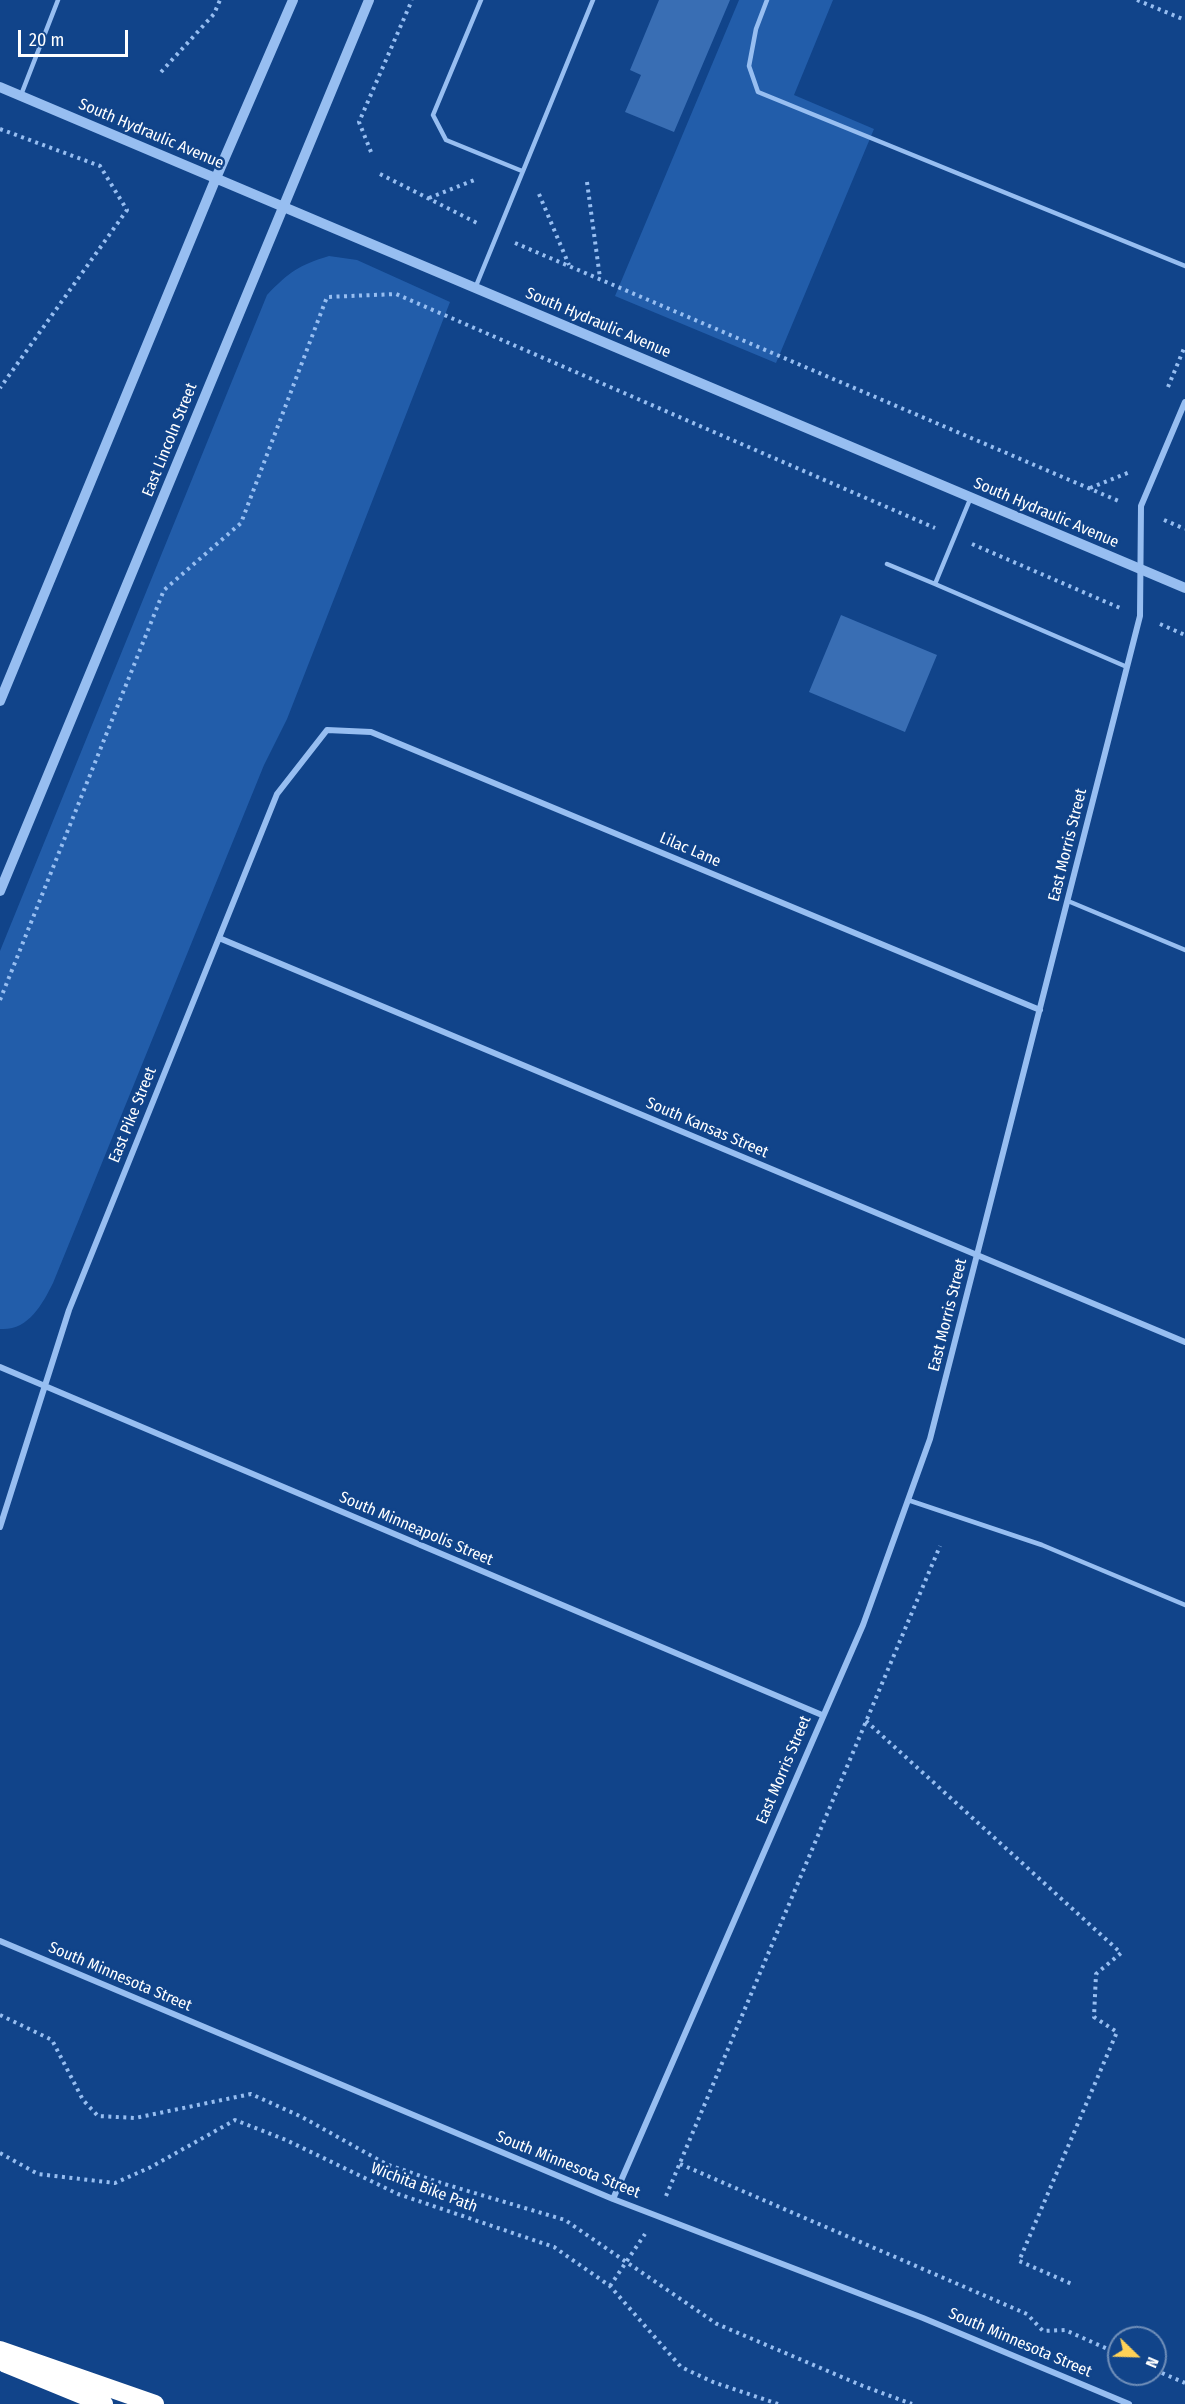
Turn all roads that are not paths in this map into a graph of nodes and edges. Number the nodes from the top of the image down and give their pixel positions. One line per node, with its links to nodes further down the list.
1 (58, 0): 8 (lane)
2 (293, 0): 10 (street)
3 (369, 0): 11 (street, East Lincoln Street)
4 (481, 0): 9 (lane)
5 (593, 0): 9 (lane)
6 (767, 0): 12 (lane)
7 (0, 87): 8 (street, South Hydraulic Avenue)
8 (21, 96): 10 (street, South Hydraulic Avenue)
9 (522, 171): 13 (lane)
10 (216, 178): 11 (street, South Hydraulic Avenue); 21 (street)
11 (283, 205): 13 (street, South Hydraulic Avenue); 23 (street, East Lincoln Street)
12 (1185, 266)
13 (475, 288): 15 (street, South Hydraulic Avenue)
14 (1185, 402): 17 (street, East Morris Street)
15 (971, 497): 17 (street, South Hydraulic Avenue); 18 (lane)
16 (887, 564): 18 (lane)
17 (1140, 569): 19 (street, South Hydraulic Avenue); 20 (street, East Morris Street)
18 (935, 584): 20 (lane)
19 (1185, 588)
20 (1127, 667): 24 (street, East Morris Street)
21 (0, 701)
22 (327, 730): 25 (street, East Pike Street); 27 (street, Lilac Lane)
23 (0, 891)
24 (1068, 901): 26 (lane); 27 (street, East Morris Street)
25 (219, 938): 28 (street, South Kansas Street); 31 (street, East Pike Street)
26 (1185, 950)
27 (1040, 1010): 28 (street, East Morris Street)
28 (977, 1256): 29 (street, South Kansas Street); 32 (street, East Morris Street)
29 (1185, 1342)
30 (0, 1368): 31 (street, South Minneapolis Street)
31 (45, 1387): 33 (street, East Pike Street); 35 (street, South Minneapolis Street)
32 (908, 1500): 34 (lane); 35 (street, East Morris Street)
33 (0, 1527)
34 (1185, 1605)
35 (822, 1715): 37 (street, East Morris Street)
36 (0, 1941): 37 (street, South Minnesota Street)
37 (613, 2199): 42 (street, South Minnesota Street)
38 (0, 2350): 41 (highway)
39 (0, 2361): 40 (highway)
40 (104, 2404)
41 (155, 2404)
42 (1129, 2404)

